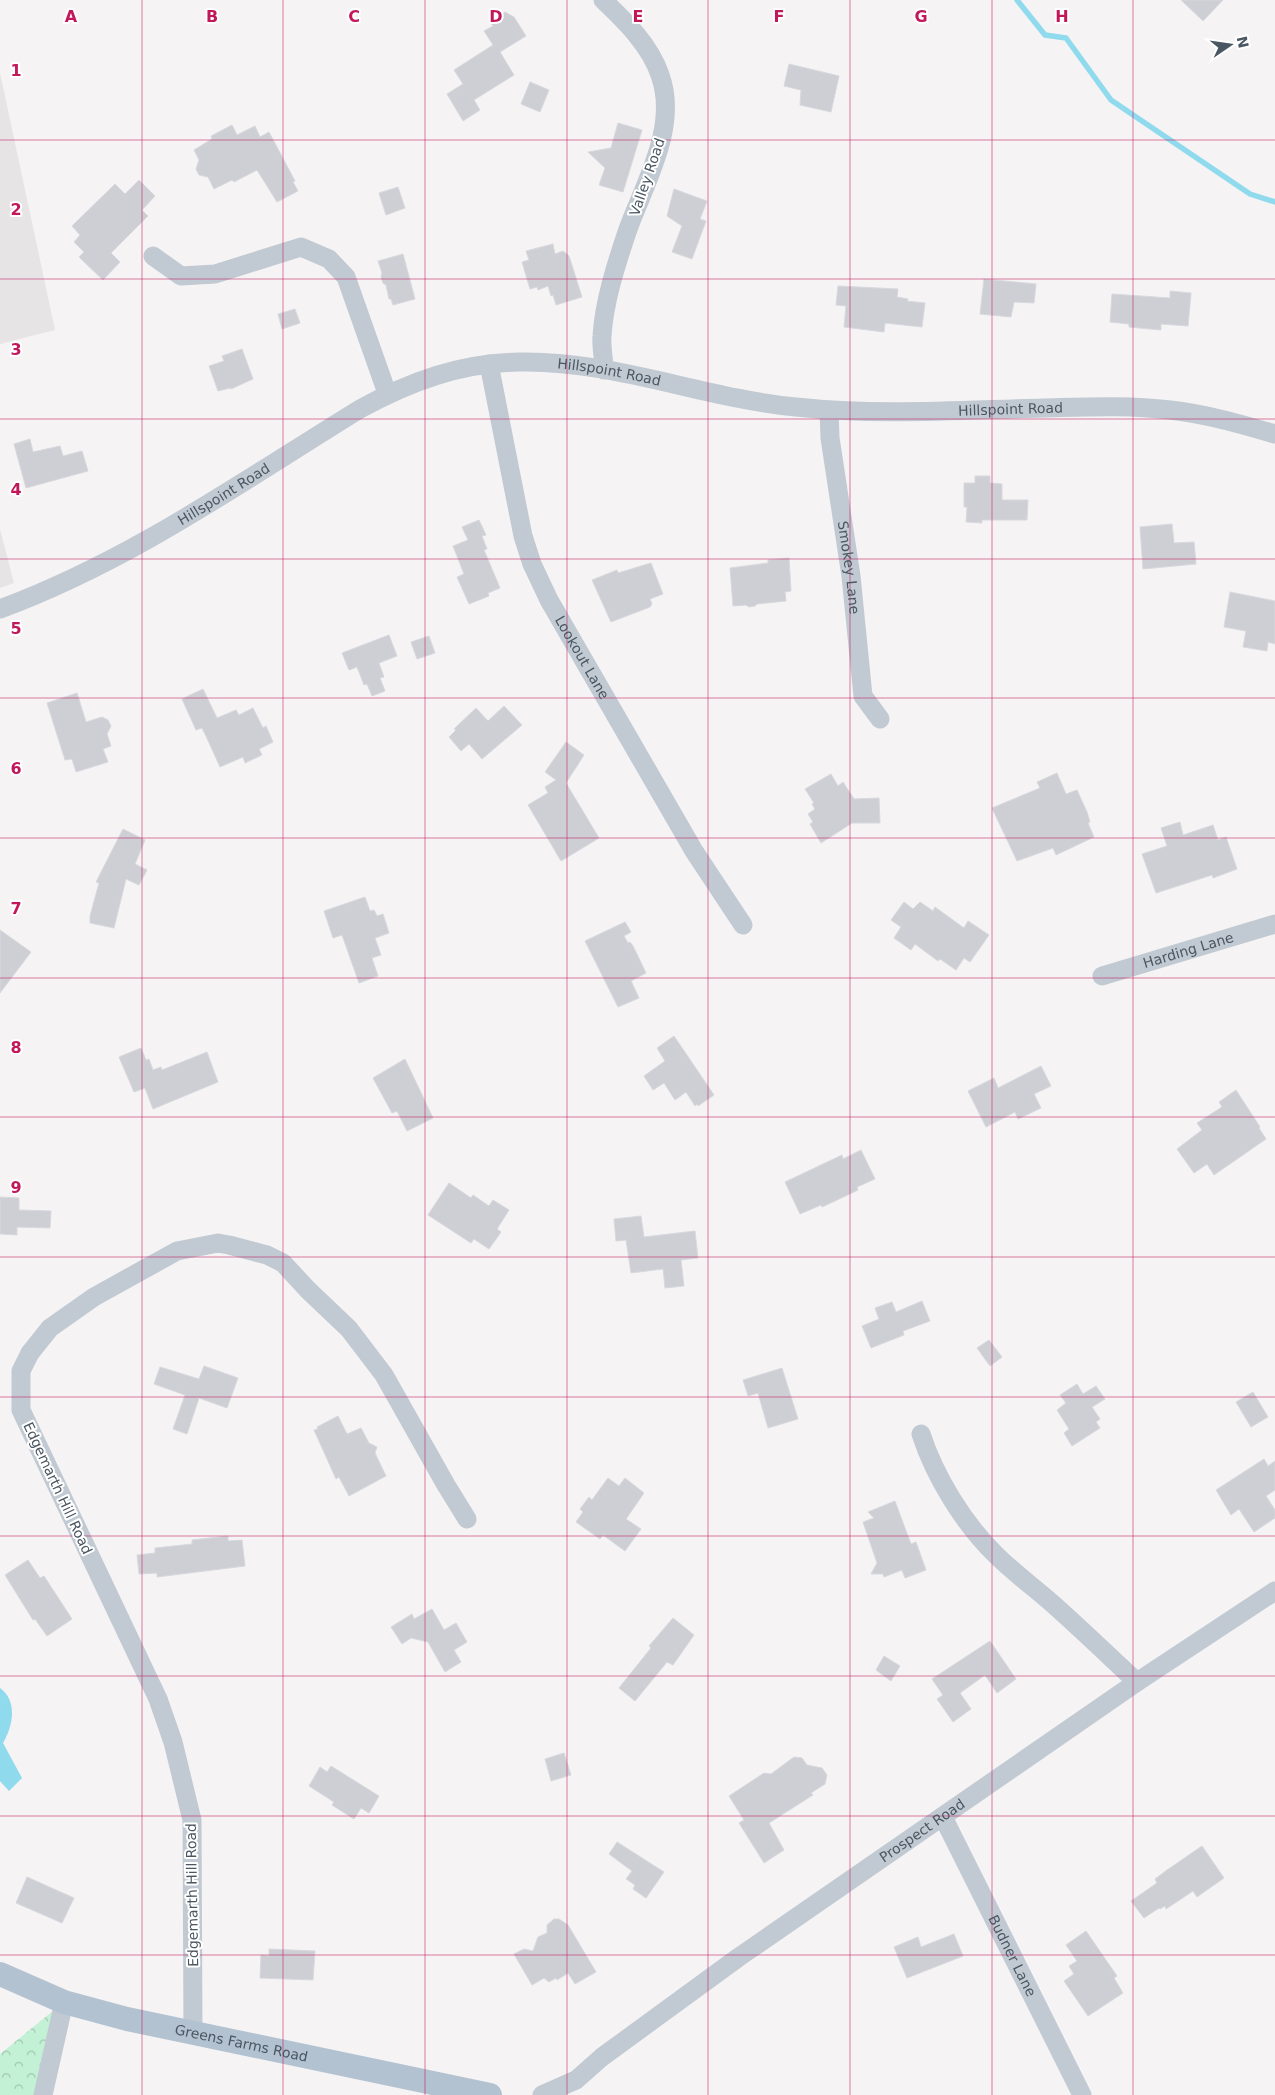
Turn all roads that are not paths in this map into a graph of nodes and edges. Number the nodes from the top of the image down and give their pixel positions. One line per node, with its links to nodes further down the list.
1 (602, 0): 4 (street, Valley Road)
2 (153, 256): 5 (street)
3 (488, 364): 4 (street, Hillspoint Road); 5 (street, Hillspoint Road); 11 (street, Lookout Lane)
4 (604, 370): 6 (street, Hillspoint Road)
5 (388, 393): 8 (street, Hillspoint Road)
6 (829, 410): 7 (street, Hillspoint Road); 9 (street, Smokey Lane)
7 (1275, 434)
8 (0, 609)
9 (880, 719)
10 (1275, 924): 12 (street, Harding Lane)
11 (743, 925)
12 (1102, 976)
13 (922, 1434): 16 (street)
14 (467, 1519): 20 (street, Edgemarth Hill Road)
15 (1275, 1591): 16 (street, Prospect Road)
16 (1137, 1682): 17 (street, Prospect Road)
17 (943, 1817): 21 (street, Prospect Road); 25 (street, Budner Lane)
18 (0, 1974): 19 (main road, Greens Farms Road)
19 (64, 2002): 20 (main road, Greens Farms Road); 22 (street)
20 (193, 2034): 23 (main road, Greens Farms Road)
21 (574, 2087): 24 (street, Prospect Road)
22 (43, 2095)
23 (490, 2095)
24 (542, 2095)
25 (1082, 2095)

